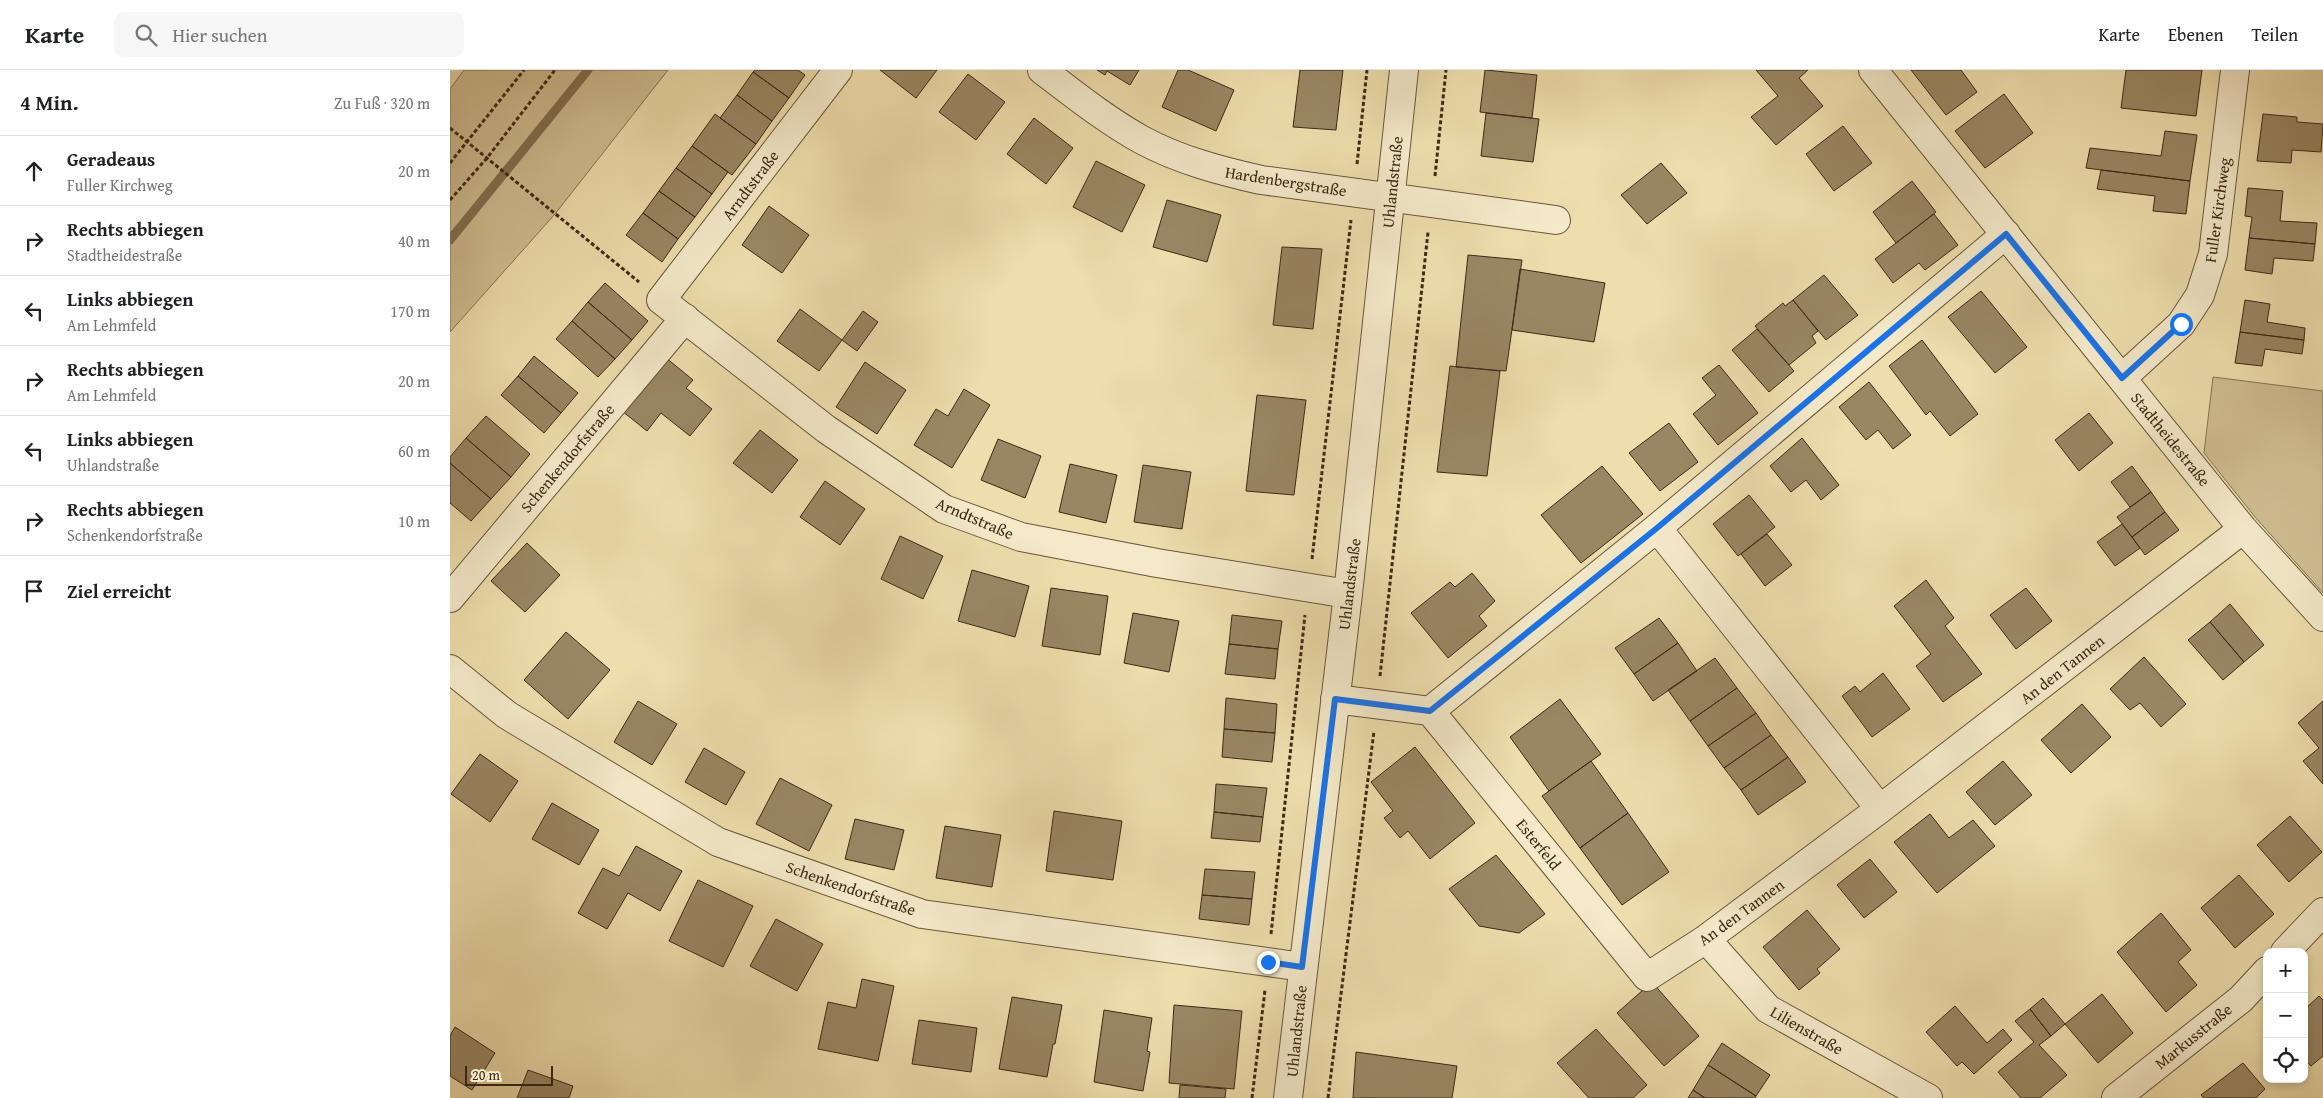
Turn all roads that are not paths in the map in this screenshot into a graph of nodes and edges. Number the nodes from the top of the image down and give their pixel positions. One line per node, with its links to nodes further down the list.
1 (838, 70): 9 (street, Arndtstraße)
2 (1042, 70): 6 (street, Hardenbergstraße)
3 (1404, 70): 6 (street, Uhlandstraße)
4 (1873, 70): 8 (street, Stadtheidestraße)
5 (2235, 70): 10 (street, Fuller Kirchweg)
6 (1390, 196): 7 (street, Hardenbergstraße); 13 (street, Uhlandstraße)
7 (1556, 220)
8 (2006, 234): 10 (street, Stadtheidestraße); 11 (street)
9 (685, 318): 13 (street, Arndtstraße); 14 (street, Schenkendorfstraße)
10 (2122, 378): 12 (street, Stadtheidestraße)
11 (1657, 528): 18 (street); 19 (street)
12 (2243, 529): 15 (street, Stadtheidestraße); 19 (street, An den Tannen)
13 (1348, 594): 17 (street, Uhlandstraße)
14 (450, 598)
15 (2323, 617)
16 (450, 669): 23 (street, Schenkendorfstraße)
17 (1335, 699): 18 (street); 23 (street, Uhlandstraße)
18 (1430, 711): 25 (street, Esterfeld)
19 (1880, 809): 21 (street, An den Tannen)
20 (2323, 912): 22 (street)
21 (1706, 939): 25 (street, An den Tannen); 27 (street, Lilienstraße)
22 (2289, 948)
23 (1302, 967): 26 (street, Uhlandstraße)
24 (2263, 975): 28 (street, Markusstraße)
25 (1646, 977)
26 (1288, 1098)
27 (1928, 1098)
28 (2116, 1098)

